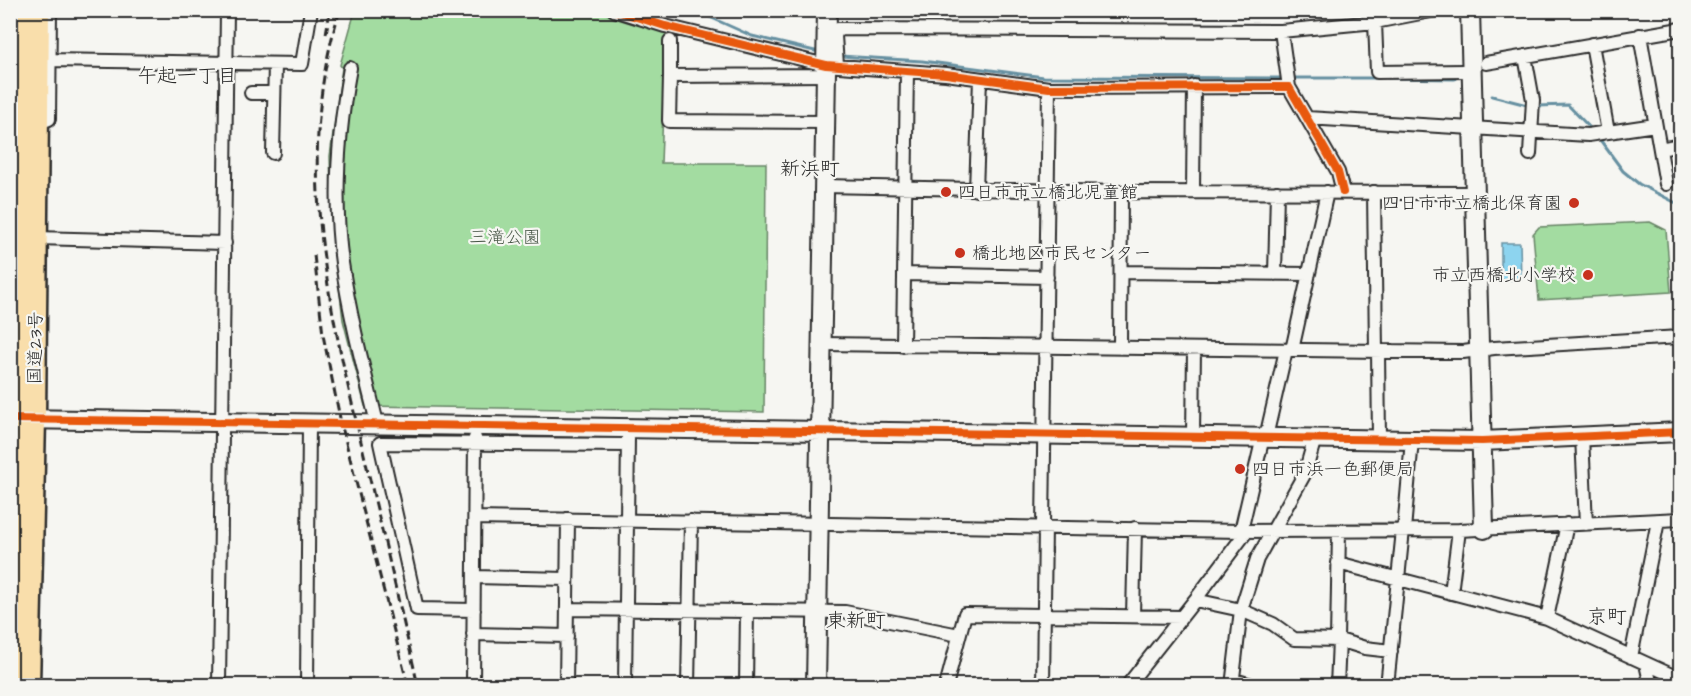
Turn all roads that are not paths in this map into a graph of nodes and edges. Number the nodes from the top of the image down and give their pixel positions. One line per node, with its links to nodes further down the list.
1 (19, 10): 55 (highway, 国道23号)
2 (38, 10): 34 (highway, 国道23号)
3 (50, 10): 17 (street)
4 (227, 10): 18 (street)
5 (311, 10): 21 (street)
6 (614, 10): 19 (street)
7 (827, 10): 19 (street)
8 (1436, 10): 10 (street)
9 (1470, 10): 36 (street)
10 (1375, 22): 12 (street); 24 (street)
11 (1680, 29): 13 (street)
12 (1281, 31): 19 (street); 27 (street)
13 (1640, 35): 15 (street); 35 (street)
14 (670, 41): 25 (street)
15 (1592, 44): 16 (street); 38 (street)
16 (1525, 56): 20 (street); 37 (street)
17 (49, 60): 18 (street); 34 (street)
18 (225, 62): 21 (street); 57 (street)
19 (831, 63): 23 (street); 25 (street); 33 (street)
20 (1486, 63)
21 (275, 64): 31 (street)
22 (350, 68): 75 (street)
23 (907, 71): 26 (street); 45 (street)
24 (1464, 71)
25 (670, 76): 33 (street)
26 (980, 79): 29 (street); 46 (street)
27 (1287, 80): 28 (street); 32 (street)
28 (1194, 86): 29 (street); 49 (street)
29 (1049, 88): 47 (street)
30 (251, 93): 31 (street)
31 (274, 93): 41 (street)
32 (1307, 118): 36 (street); 52 (street)
33 (825, 122): 44 (street)
34 (37, 124): 56 (highway, 国道23号)
35 (1655, 125): 38 (street); 40 (street)
36 (1474, 127): 37 (street); 54 (street)
37 (1531, 131): 38 (street); 42 (street)
38 (1605, 132)
39 (1680, 145): 40 (street)
40 (1660, 149): 43 (street)
41 (273, 153)
42 (1530, 154)
43 (1666, 184)
44 (824, 186): 45 (street); 64 (street)
45 (904, 188): 46 (street); 59 (street)
46 (976, 190): 47 (street)
47 (1048, 191): 48 (street); 62 (street)
48 (1121, 192): 49 (street); 58 (street)
49 (1193, 192): 50 (street)
50 (1277, 192): 51 (street); 60 (street)
51 (1327, 192): 52 (street); 61 (street)
52 (1343, 192): 53 (street)
53 (1374, 192): 54 (street); 71 (street)
54 (1476, 193): 70 (street)
55 (13, 221): 72 (highway, 国道23号)
56 (36, 238): 57 (street); 72 (highway, 国道23号)
57 (225, 243): 73 (street)
58 (1121, 272): 60 (street); 67 (street)
59 (904, 274): 62 (street); 65 (street)
60 (1275, 274): 61 (street)
61 (1309, 274): 69 (street)
62 (1047, 277): 66 (street)
63 (1680, 337): 70 (street)
64 (821, 344): 65 (street); 77 (street)
65 (903, 346): 66 (street)
66 (1045, 347): 67 (street); 79 (street)
67 (1120, 348): 68 (street)
68 (1194, 349): 69 (street); 81 (street)
69 (1289, 350): 71 (street); 83 (street)
70 (1480, 350): 71 (street); 87 (street)
71 (1377, 351): 85 (street)
72 (19, 419): 73 (street); 132 (highway, 国道23号); 133 (highway, 国道23号)
73 (223, 421): 74 (street); 134 (street)
74 (309, 422): 75 (street); 135 (street)
75 (377, 423): 76 (street)
76 (476, 424): 80 (street); 88 (street)
77 (820, 430): 79 (street); 80 (street); 95 (street)
78 (1680, 432): 82 (street)
79 (1044, 435): 81 (street); 98 (street)
80 (628, 436): 88 (street); 91 (street)
81 (1193, 436): 83 (street)
82 (1582, 436): 87 (street); 97 (street)
83 (1264, 437): 84 (street); 104 (street)
84 (1315, 438): 85 (street); 101 (street)
85 (1379, 439): 86 (street)
86 (1412, 440): 87 (street); 102 (street)
87 (1482, 441): 100 (street)
88 (475, 444): 89 (street); 115 (street)
89 (475, 518): 90 (street); 107 (street)
90 (567, 519): 91 (street); 108 (street)
91 (627, 519): 94 (street); 113 (street)
92 (1680, 519): 93 (street)
93 (1658, 520): 97 (street); 128 (street)
94 (691, 521): 95 (street); 114 (street)
95 (818, 523): 98 (street); 118 (street)
96 (1567, 524): 97 (street); 100 (street); 122 (street)
97 (1586, 524)
98 (1044, 526): 99 (street); 119 (street)
99 (1135, 528): 104 (street); 120 (street)
100 (1484, 529): 103 (street)
101 (1271, 530): 104 (street); 105 (street); 116 (street)
102 (1403, 530): 103 (street); 105 (street); 109 (street)
103 (1459, 530): 110 (street)
104 (1244, 531): 111 (street)
105 (1339, 531): 106 (street)
106 (1338, 563): 109 (street); 126 (street)
107 (474, 577): 108 (street); 115 (street)
108 (567, 579): 112 (street)
109 (1398, 579): 110 (street); 127 (street)
110 (1451, 593): 122 (street)
111 (1195, 600): 116 (street); 121 (street)
112 (567, 609): 113 (street); 125 (street)
113 (625, 609): 114 (street); 138 (street)
114 (689, 609): 117 (street); 139 (street)
115 (474, 610): 123 (street)
116 (1241, 610): 126 (street); 131 (street)
117 (747, 611): 118 (street); 140 (street)
118 (817, 612): 124 (street); 141 (street)
119 (1045, 615): 120 (street); 124 (street); 143 (street)
120 (1133, 616): 121 (street)
121 (1181, 617): 144 (street)
122 (1547, 618): 128 (street)
123 (473, 634): 125 (street); 136 (street)
124 (959, 635): 142 (street)
125 (567, 636): 137 (street)
126 (1338, 640): 127 (street); 146 (street)
127 (1391, 651): 147 (street)
128 (1631, 657): 129 (street)
129 (1647, 664): 130 (street); 148 (street)
130 (1680, 679)
131 (1233, 683): 145 (street)
132 (13, 686)
133 (28, 686)
134 (219, 686)
135 (307, 686)
136 (473, 686)
137 (566, 686)
138 (625, 686)
139 (688, 686)
140 (746, 686)
141 (816, 686)
142 (946, 686)
143 (1043, 686)
144 (1127, 686)
145 (1255, 686)
146 (1337, 686)
147 (1388, 686)
148 (1651, 686)

